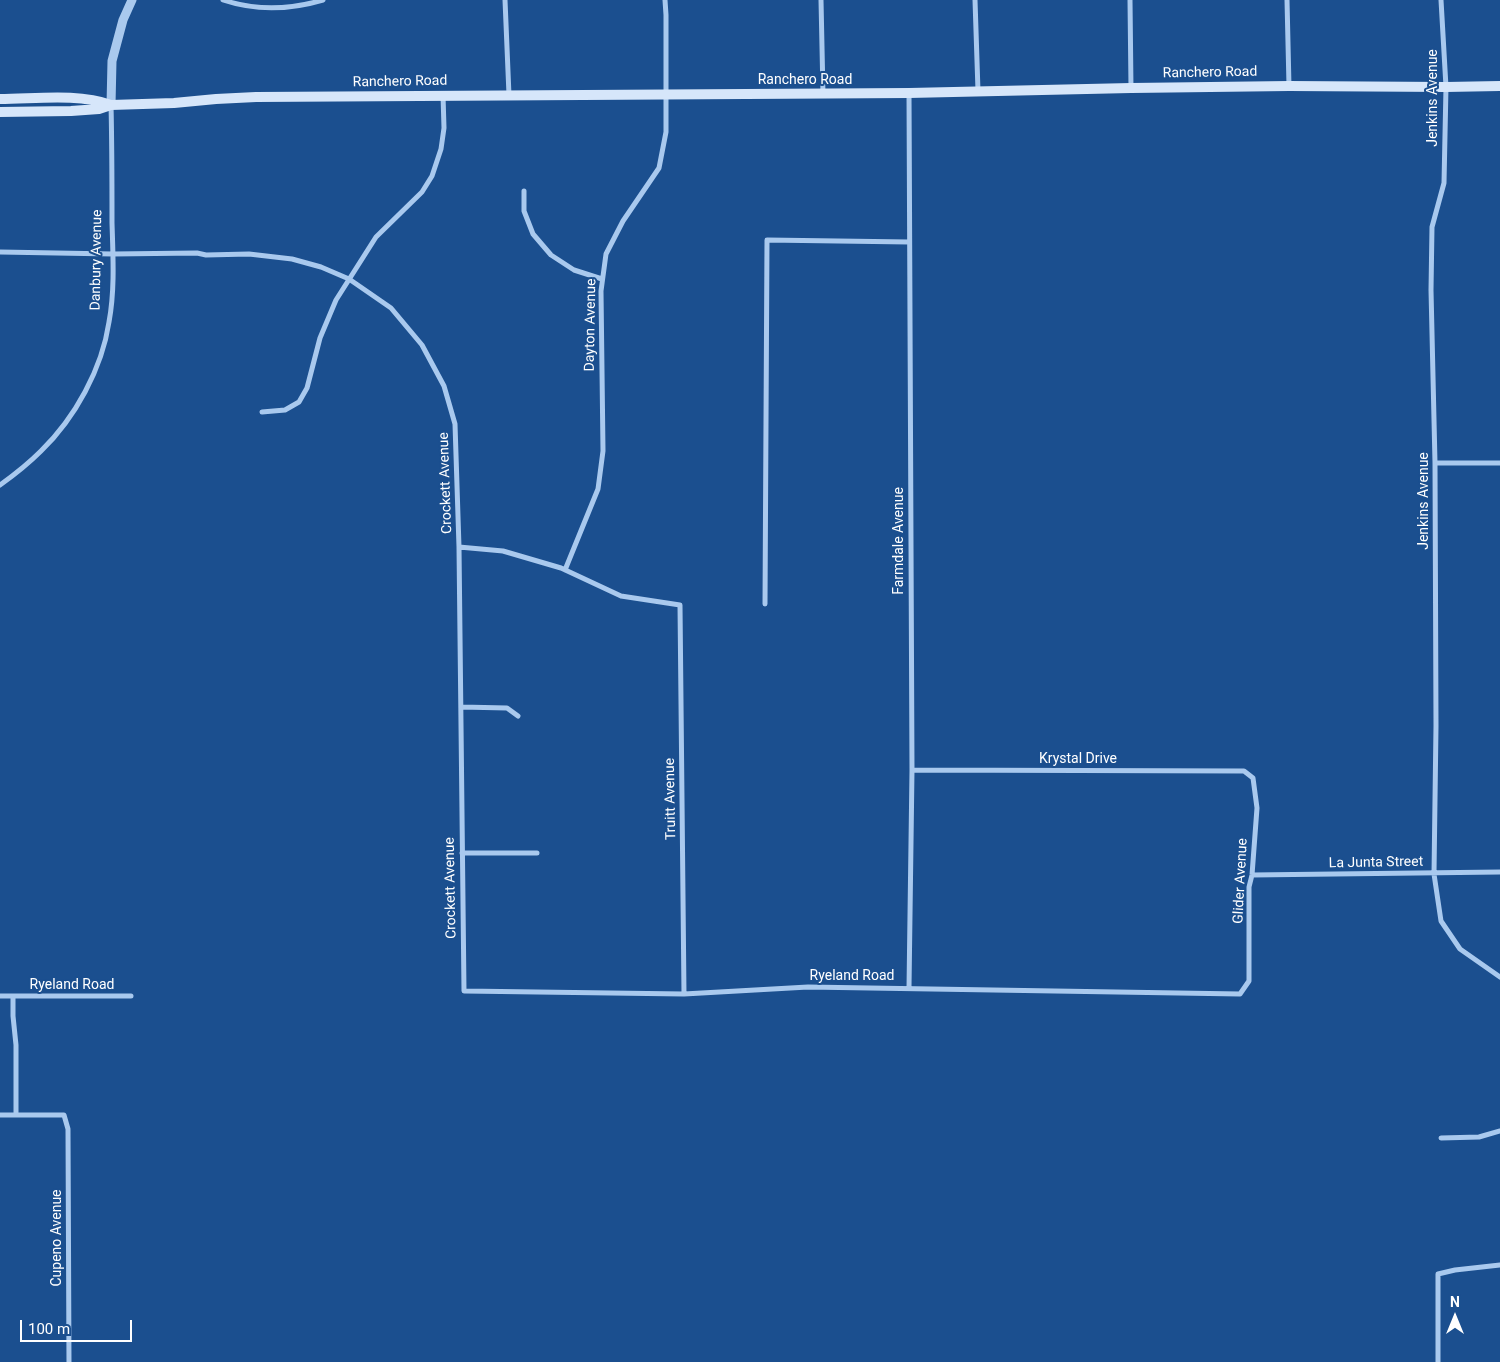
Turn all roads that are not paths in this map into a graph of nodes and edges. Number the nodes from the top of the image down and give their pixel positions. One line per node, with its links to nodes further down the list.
1 (132, 0): 22 (street, Danbury Avenue)
2 (223, 0): 3 (street)
3 (323, 0)
4 (505, 0): 19 (street)
5 (665, 0): 20 (street, Dayton Avenue)
6 (821, 0): 17 (street)
7 (974, 0): 15 (street)
8 (1130, 0): 14 (street)
9 (1287, 0): 11 (street)
10 (1441, 0): 13 (street, Jenkins Avenue)
11 (1289, 86): 13 (main road, Ranchero Road); 14 (main road, Ranchero Road)
12 (1500, 86): 13 (main road, Ranchero Road)
13 (1446, 87): 32 (street, Jenkins Avenue)
14 (1132, 88): 15 (main road, Ranchero Road)
15 (978, 91): 16 (main road, Ranchero Road)
16 (909, 93): 17 (main road, Ranchero Road); 25 (street, Farmdale Avenue)
17 (822, 94): 20 (main road, Ranchero Road)
18 (443, 95): 19 (main road, Ranchero Road); 22 (main road, Ranchero Road); 28 (street)
19 (509, 95): 20 (main road, Ranchero Road)
20 (666, 95): 29 (street, Dayton Avenue)
21 (0, 99): 22 (main road, Ranchero Road)
22 (111, 105): 23 (main road, Ranchero Road); 27 (street, Danbury Avenue)
23 (0, 112)
24 (524, 191): 29 (street)
25 (909, 242): 36 (street); 39 (street, Farmdale Avenue)
26 (0, 252): 27 (street, Crockett Avenue)
27 (113, 254): 28 (street, Crockett Avenue); 33 (street, Danbury Avenue)
28 (349, 279): 30 (street); 34 (street, Crockett Avenue)
29 (602, 279): 35 (street, Dayton Avenue)
30 (262, 412)
31 (1500, 463): 32 (street)
32 (1435, 464): 44 (street, Jenkins Avenue)
33 (0, 485)
34 (459, 547): 35 (street); 37 (street, Crockett Avenue)
35 (565, 570): 49 (street, Truitt Avenue)
36 (765, 604)
37 (461, 707): 38 (street); 41 (street, Crockett Avenue)
38 (518, 716)
39 (912, 770): 40 (street, Krystal Drive); 47 (street, Farmdale Avenue)
40 (1244, 771): 45 (street, Glider Avenue)
41 (462, 853): 42 (street); 48 (street, Crockett Avenue)
42 (537, 853)
43 (1500, 872): 44 (street, La Junta Street)
44 (1434, 874): 45 (street, La Junta Street); 46 (street, Jenkins Avenue)
45 (1252, 876): 50 (street, Glider Avenue)
46 (1500, 978)
47 (909, 988): 49 (street, Ryeland Road); 50 (street, Ryeland Road)
48 (464, 991): 49 (street, Ryeland Road)
49 (684, 994)
50 (1240, 994)
51 (0, 996): 52 (street, Ryeland Road)
52 (13, 996): 53 (street, Ryeland Road); 55 (street)
53 (131, 996)
54 (0, 1115): 55 (street)
55 (16, 1115): 59 (street, Cupeno Avenue)
56 (1500, 1131): 57 (street)
57 (1441, 1138)
58 (1500, 1264): 60 (street)
59 (68, 1362)
60 (1438, 1362)

